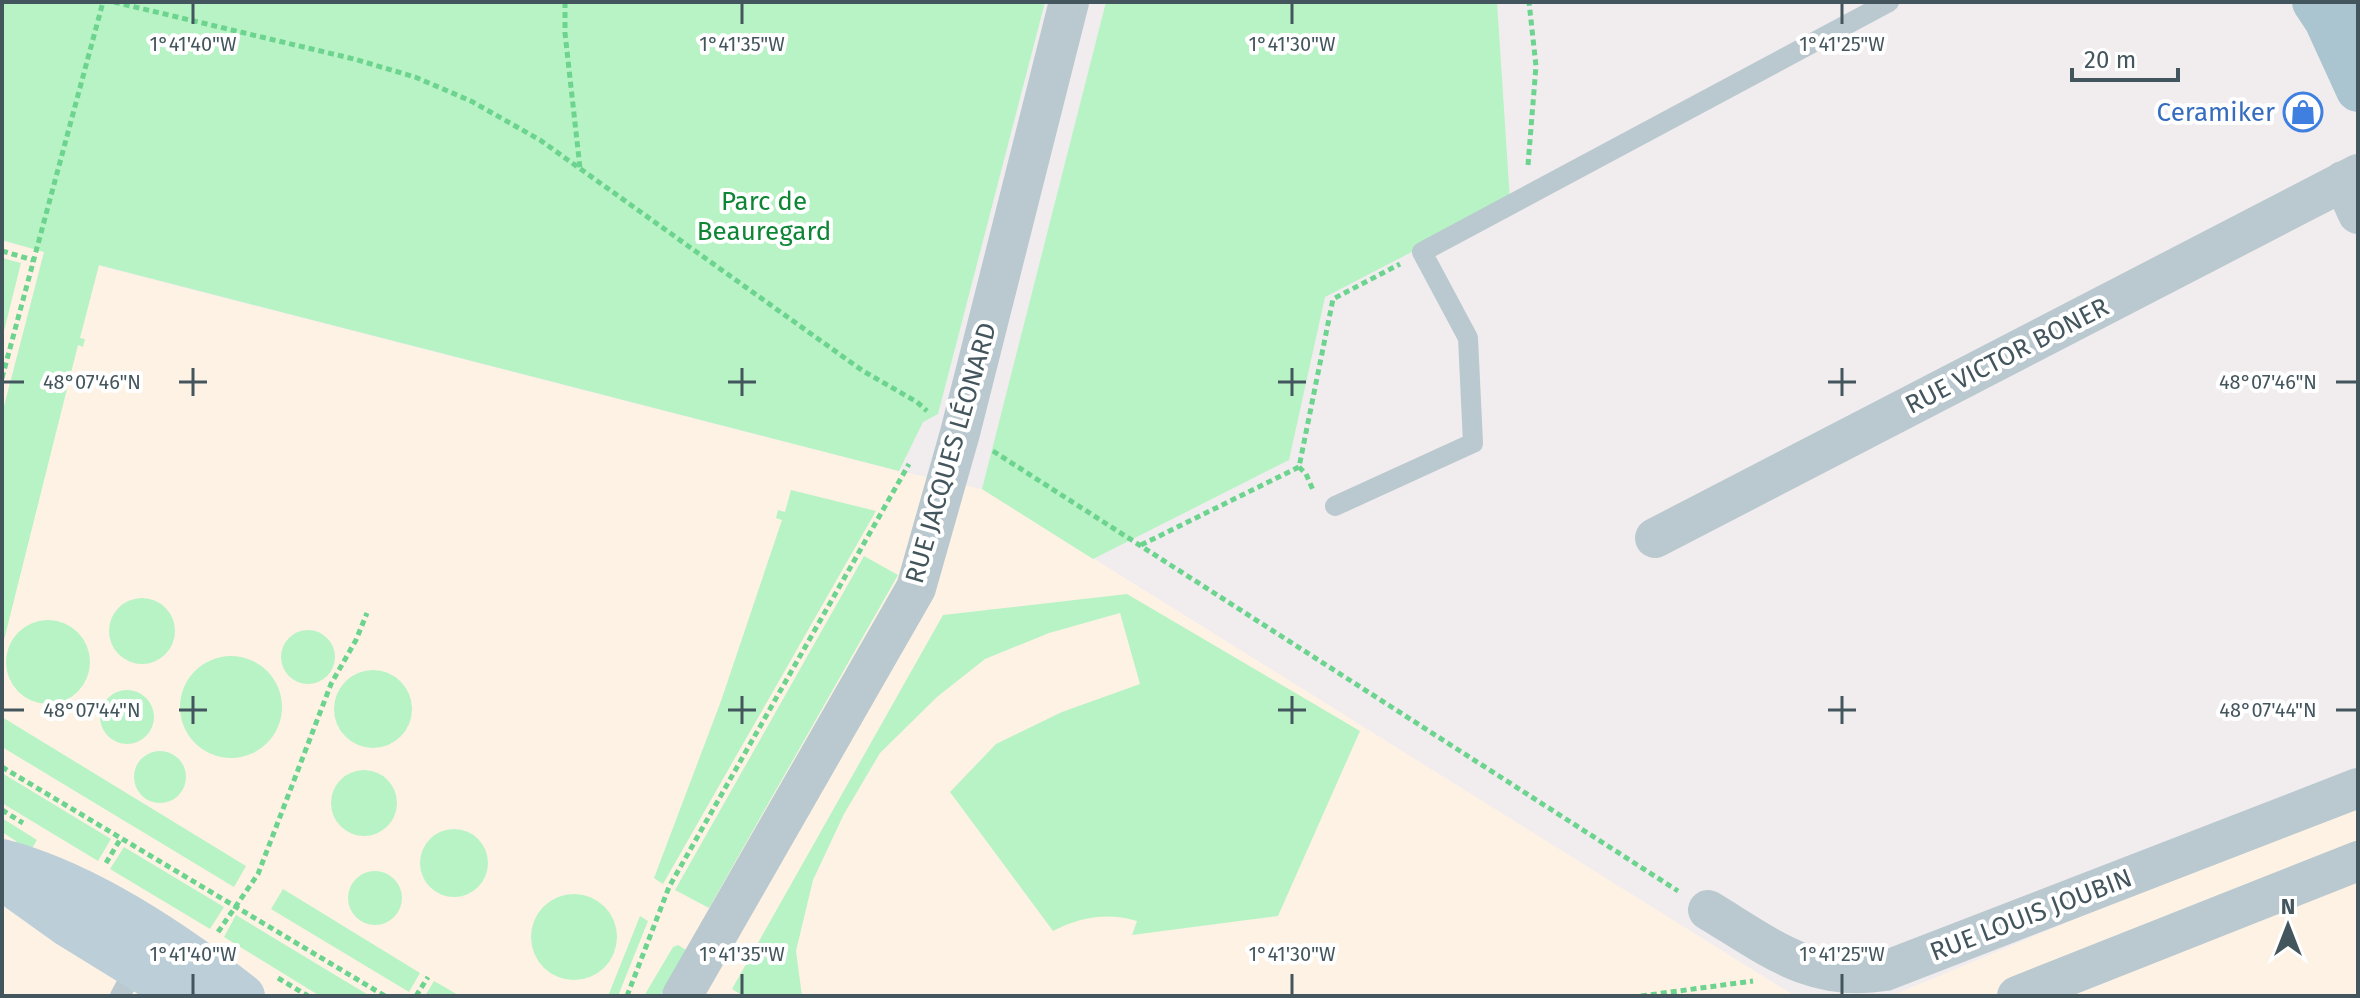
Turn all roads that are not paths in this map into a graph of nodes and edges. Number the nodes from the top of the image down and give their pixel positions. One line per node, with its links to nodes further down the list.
1 (1069, 2): 18 (street, RUE JACQUES LÉONARD)
2 (1889, 2): 8 (lane)
3 (2314, 2): 6 (main road)
4 (2353, 2): 5 (main road)
5 (2358, 10)
6 (2358, 90)
7 (2353, 189): 9 (street, RUE VICTOR BONER)
8 (1335, 506)
9 (1655, 538)
10 (2358, 788): 14 (street, RUE LOUIS JOUBIN)
11 (2, 861): 15 (street)
12 (2358, 861): 19 (street)
13 (2, 870): 16 (street)
14 (1708, 910)
15 (192, 979): 16 (street); 17 (street)
16 (128, 981)
17 (243, 996)
18 (682, 996)
19 (2017, 996)

